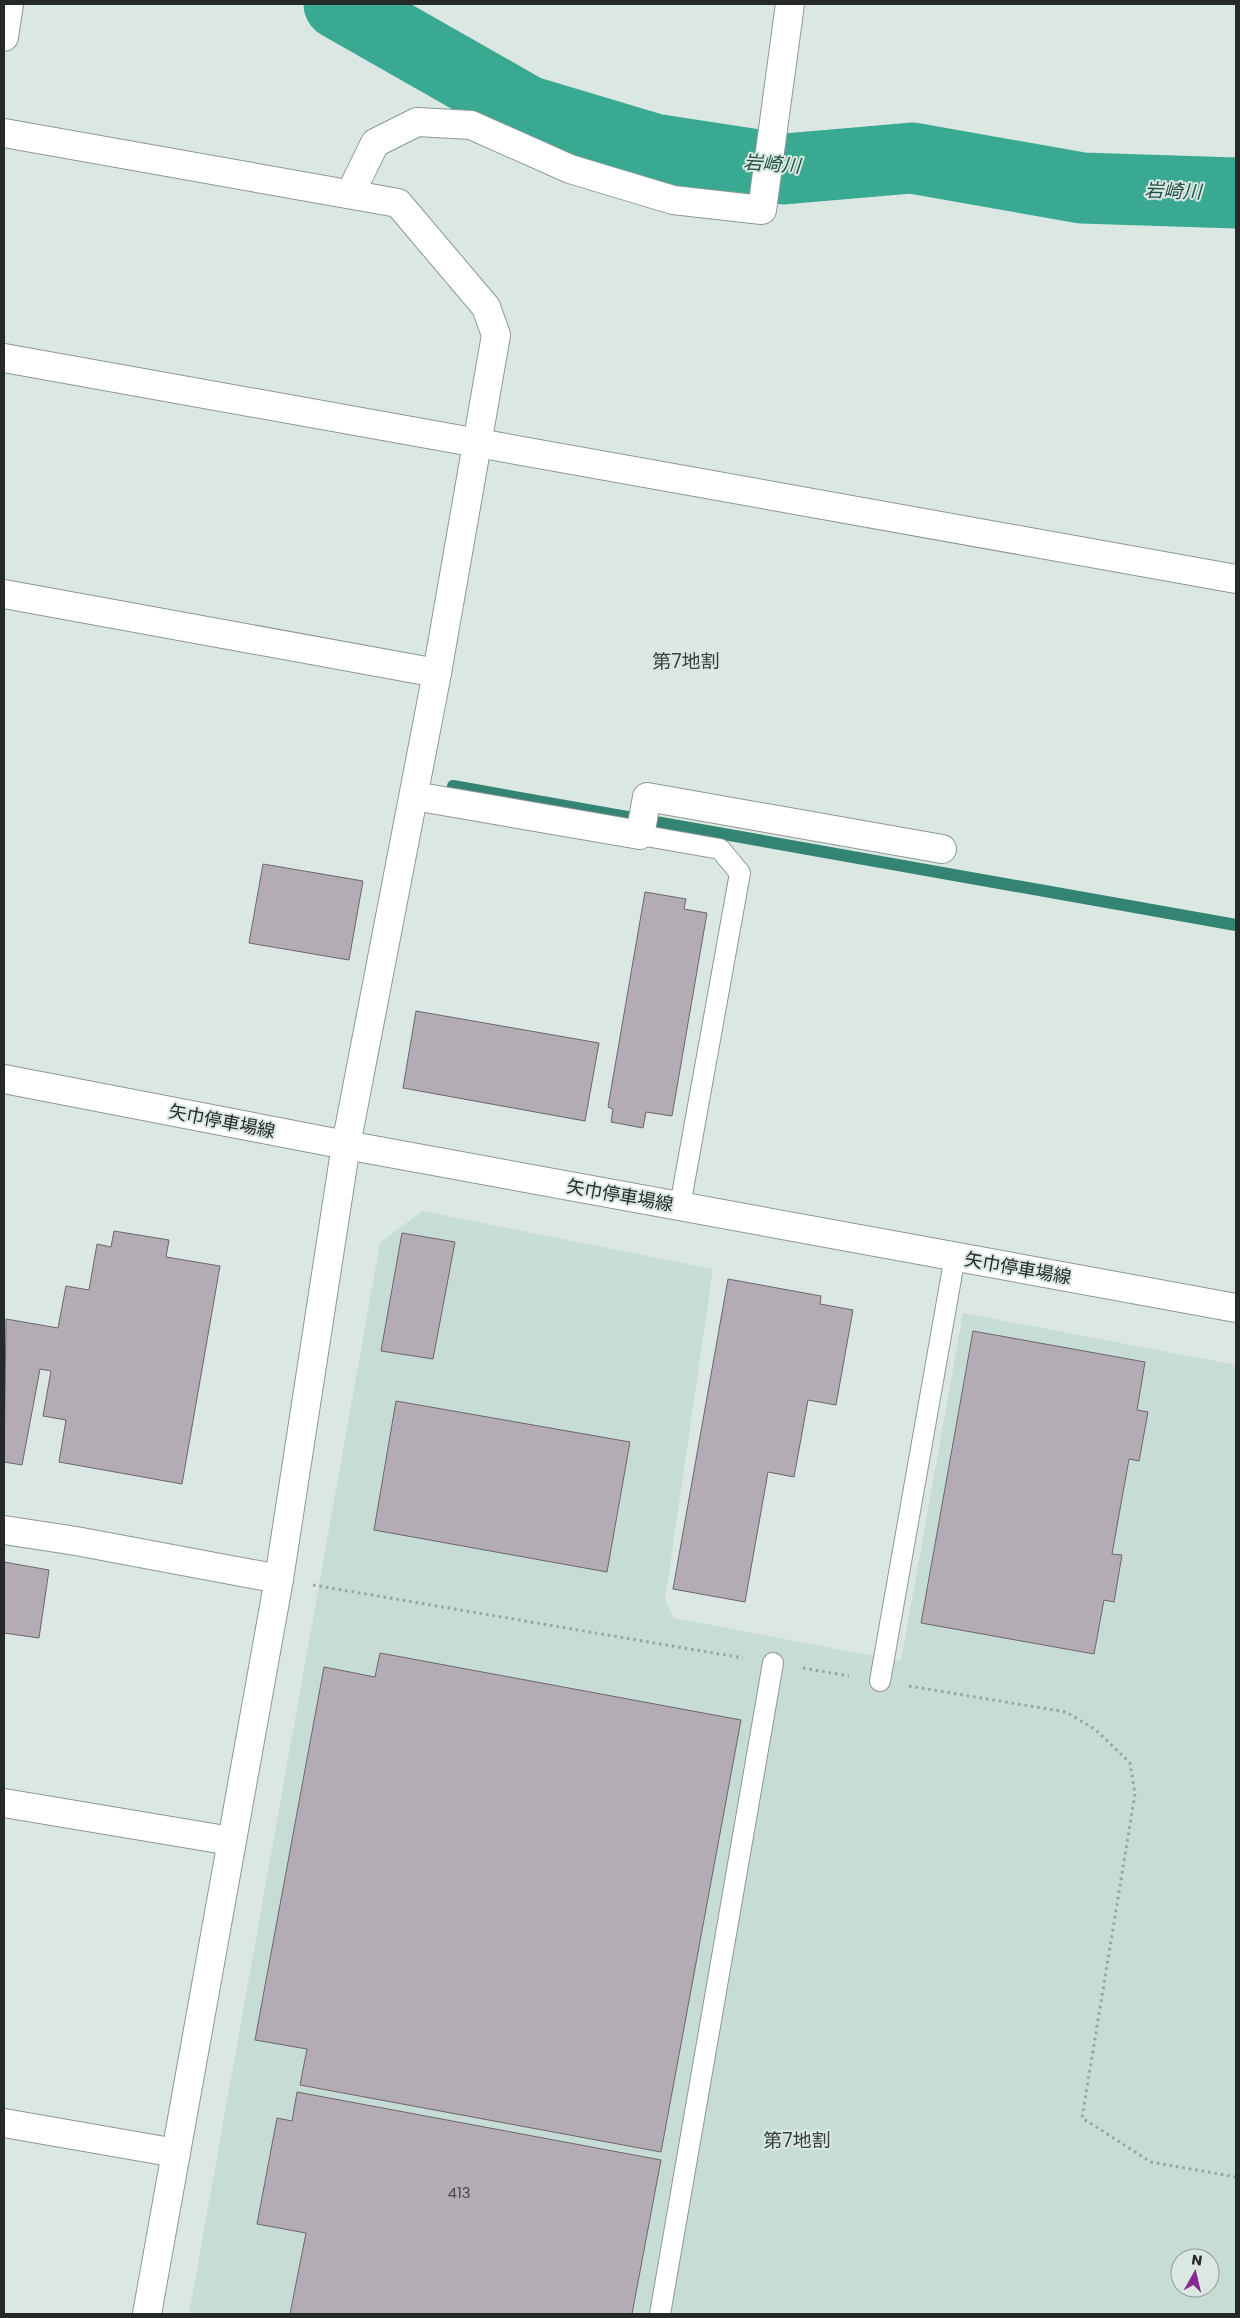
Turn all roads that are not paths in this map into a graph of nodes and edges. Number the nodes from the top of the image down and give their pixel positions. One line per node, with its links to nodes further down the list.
1 (9, 4): 3 (street)
2 (790, 4): 5 (street)
3 (4, 38)
4 (4, 133): 5 (street)
5 (350, 194): 7 (street)
6 (4, 358): 7 (street)
7 (478, 443): 8 (street); 10 (street)
8 (1236, 579)
9 (4, 594): 10 (street)
10 (437, 673): 11 (street)
11 (414, 796): 12 (street); 15 (street)
12 (642, 824): 13 (street); 16 (lane)
13 (942, 849)
14 (4, 1079): 15 (street, 矢巾停車場線)
15 (346, 1145): 16 (street, 矢巾停車場線); 20 (street)
16 (680, 1206): 17 (street, 矢巾停車場線)
17 (955, 1256): 18 (street, 矢巾停車場線); 22 (lane)
18 (1236, 1308)
19 (4, 1530): 20 (street)
20 (279, 1579): 24 (street)
21 (773, 1663): 28 (lane)
22 (880, 1681)
23 (4, 1803): 24 (street)
24 (231, 1841): 26 (street)
25 (4, 2123): 26 (street)
26 (176, 2153): 27 (street)
27 (147, 2314)
28 (660, 2314)

